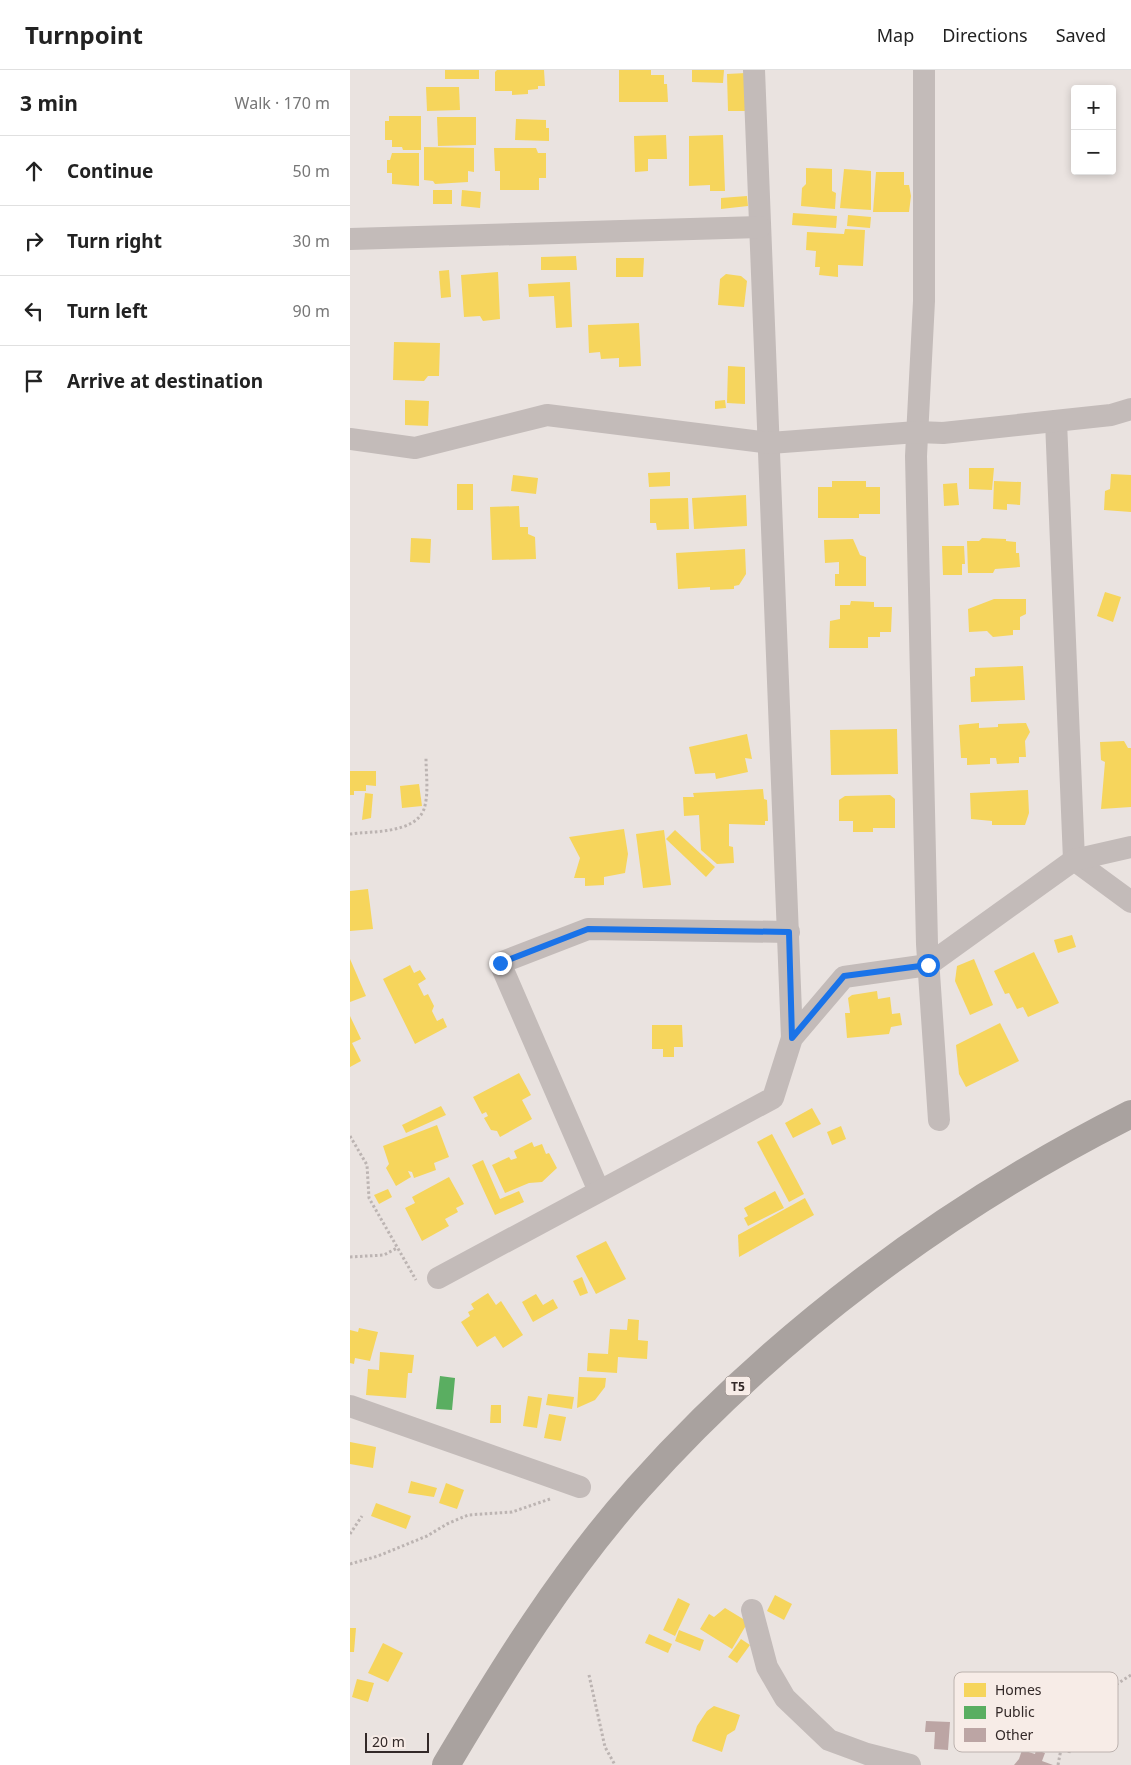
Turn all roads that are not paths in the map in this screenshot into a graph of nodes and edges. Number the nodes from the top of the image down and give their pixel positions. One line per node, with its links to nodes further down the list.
1 (754, 70): 3 (street)
2 (924, 70): 7 (street)
3 (760, 227): 4 (street); 9 (street)
4 (350, 239)
5 (1131, 409): 6 (street)
6 (1056, 421): 7 (street); 11 (street)
7 (917, 432): 9 (street); 14 (street)
8 (350, 439): 9 (street)
9 (770, 443): 13 (street)
10 (1131, 847): 11 (street)
11 (1074, 860): 12 (street); 14 (street)
12 (1131, 902)
13 (789, 932): 15 (street); 18 (street)
14 (928, 965): 15 (street); 17 (street)
15 (792, 1038): 18 (street)
16 (1131, 1114): 23 (highway, T5)
17 (939, 1120)
18 (600, 1191): 19 (street)
19 (429, 1282)
20 (350, 1406): 21 (street)
21 (580, 1486)
22 (752, 1610): 24 (street)
23 (446, 1765)
24 (910, 1765)

